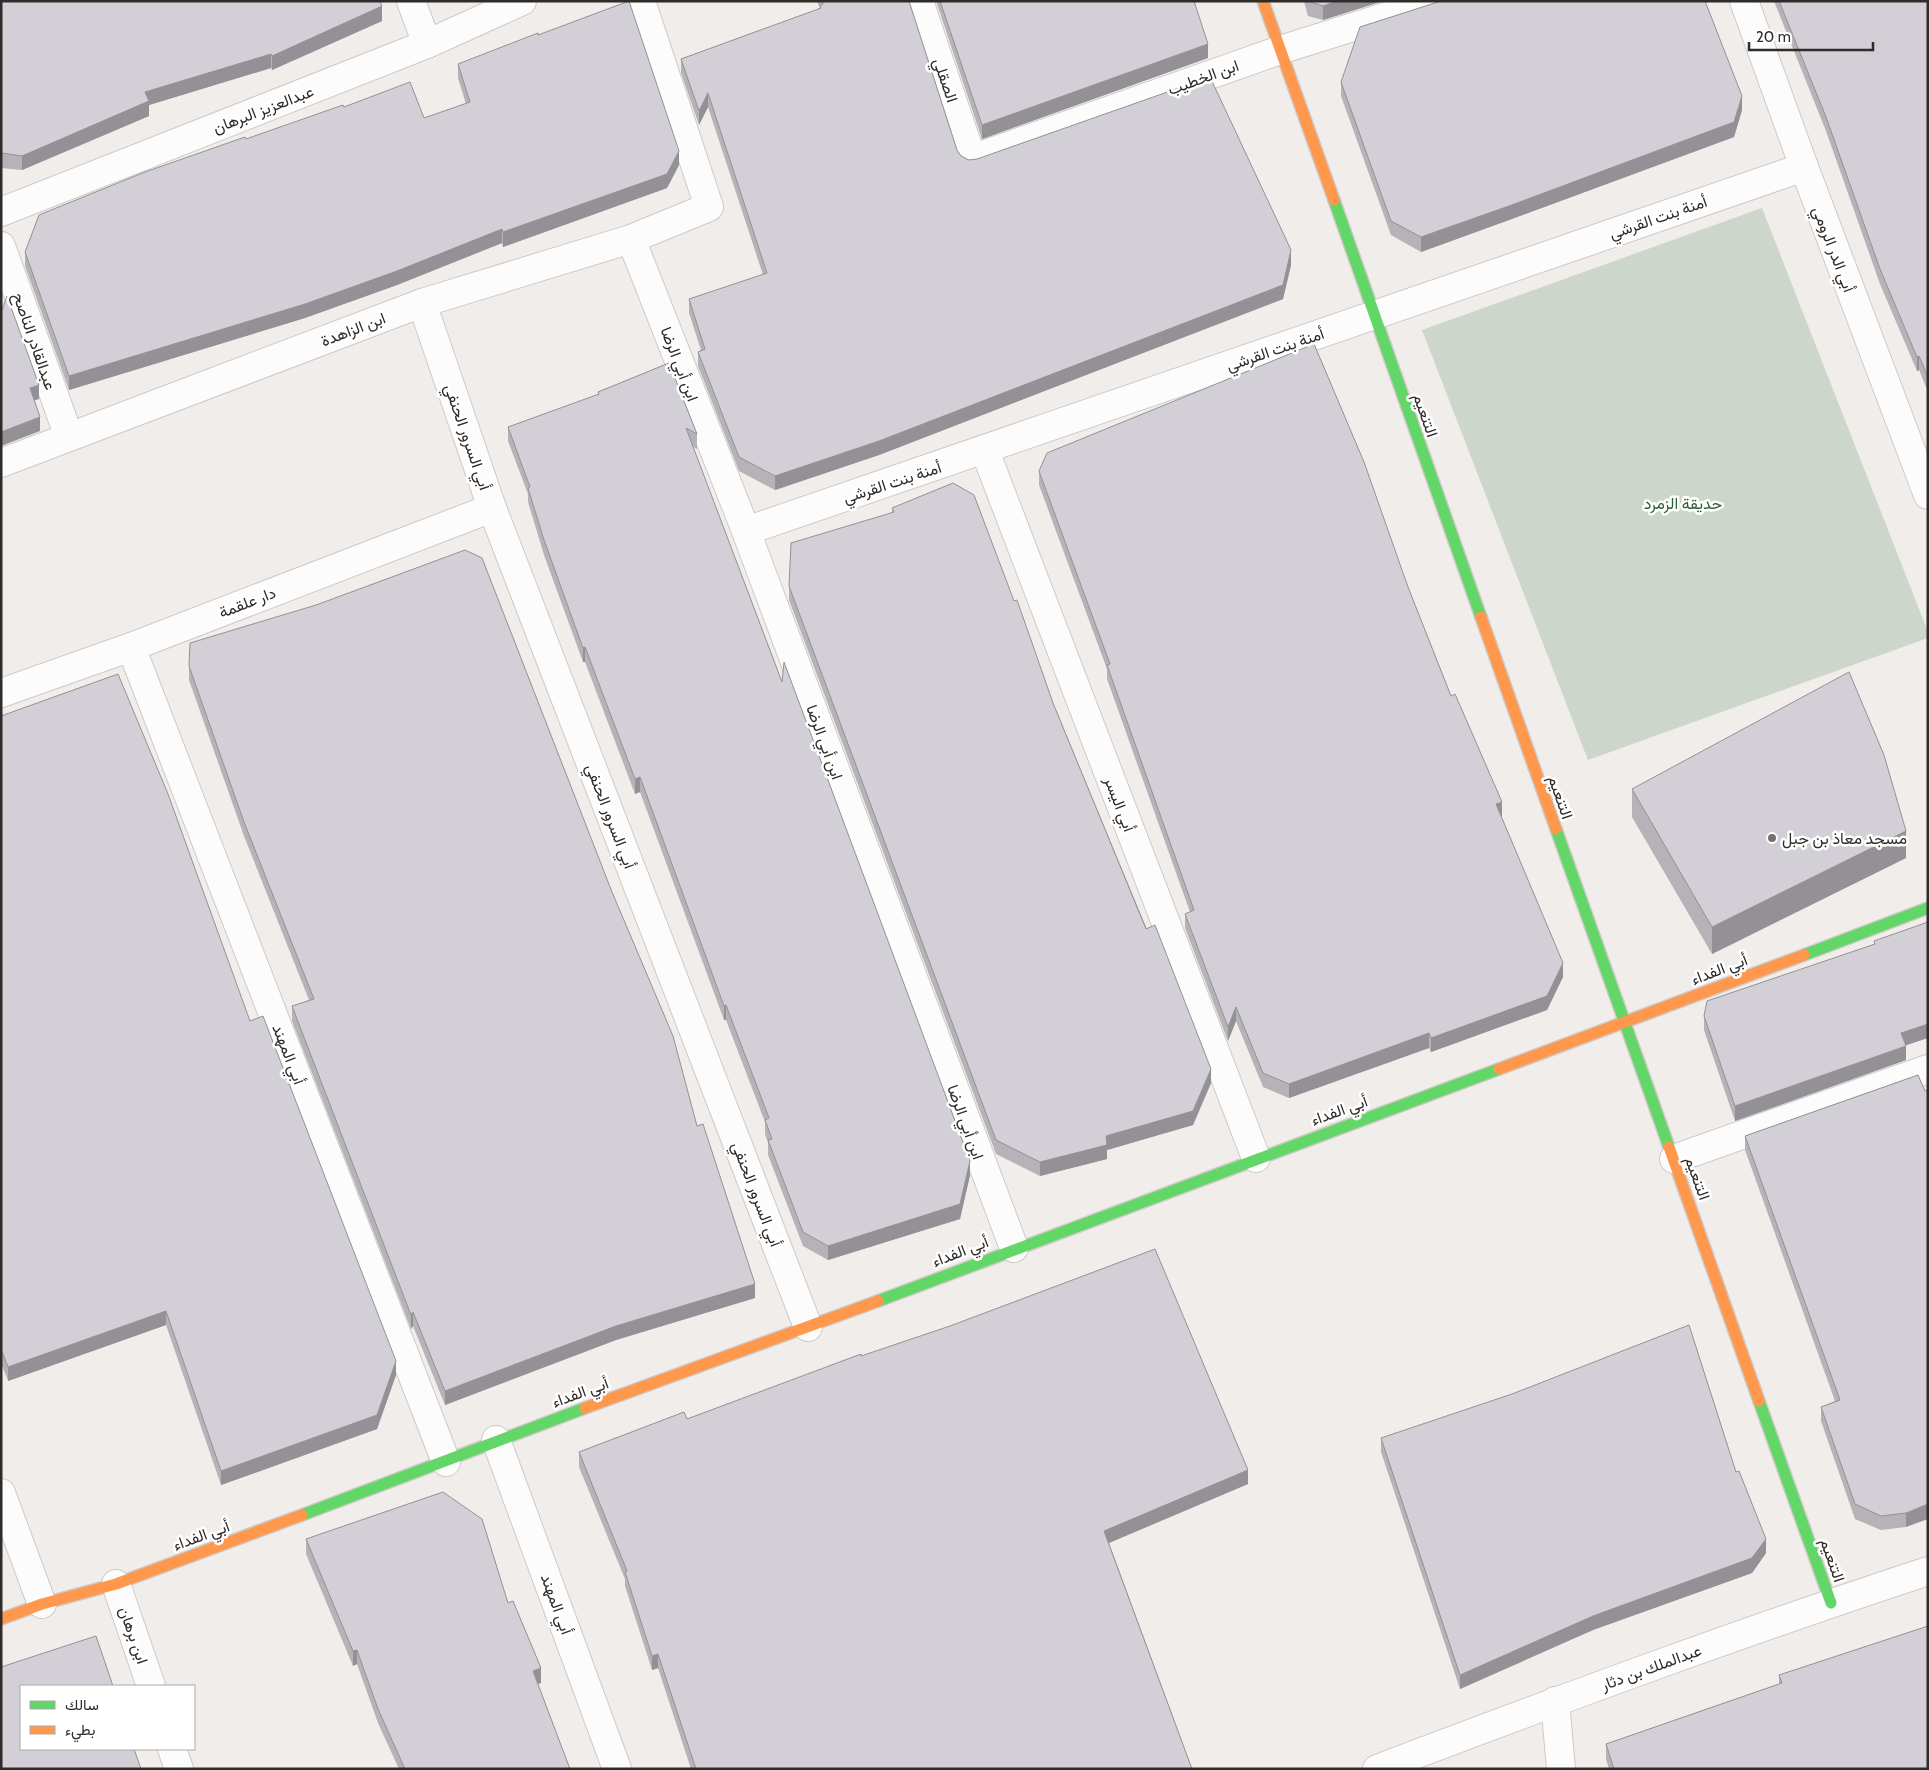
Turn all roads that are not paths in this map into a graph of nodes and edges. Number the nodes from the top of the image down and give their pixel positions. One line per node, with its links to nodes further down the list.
1 (411, 1): 8 (street)
2 (522, 1): 8 (street, عبدالعزيز البرهان)
3 (641, 1): 13 (street, ابن الزاهدة)
4 (919, 1): 10 (street, الصقلي)
5 (1263, 1): 9 (street, التنعيم)
6 (1436, 1): 9 (street, ابن الخطيب)
7 (1744, 1): 11 (street, أبي الدر الرومي)
8 (426, 44): 12 (street, عبدالعزيز البرهان)
9 (1280, 50): 10 (street, ابن الخطيب); 16 (street, التنعيم)
10 (972, 159)
11 (1804, 168): 16 (street, أمنة بنت القرشي); 20 (street, أبي الدر الرومي)
12 (1, 212)
13 (631, 238): 15 (street, ابن الزاهدة); 22 (street, ابن أبي الرضا)
14 (1, 246): 17 (street, عبدالقادر الناصح)
15 (422, 303): 17 (street, ابن الزاهدة); 21 (street, أبي السرور الحنفي)
16 (1373, 314): 18 (street, أمنة بنت القرشي); 26 (street, التنعيم)
17 (69, 437): 19 (street, ابن الزاهدة)
18 (985, 451): 22 (street, أمنة بنت القرشي); 28 (street, أبي اليسر)
19 (1, 463)
20 (1928, 495)
21 (492, 508): 23 (street, دار علقمة); 31 (street, أبي السرور الحنفي)
22 (746, 531): 30 (street, ابن أبي الرضا)
23 (131, 647): 24 (street, دار علقمة); 33 (street, أبي المهند)
24 (1, 693)
25 (1928, 908): 26 (street, أبي الفداء)
26 (1624, 1022): 28 (street, أبي الفداء); 29 (street, التنعيم)
27 (1928, 1069): 29 (street)
28 (1256, 1158): 30 (street, أبي الفداء)
29 (1674, 1159): 37 (street, التنعيم)
30 (1014, 1248): 31 (street, أبي الفداء)
31 (808, 1327): 32 (street, أبي الفداء)
32 (496, 1440): 33 (street, أبي الفداء); 44 (street, أبي المهند)
33 (446, 1462): 36 (street, أبي الفداء)
34 (1, 1493): 38 (street)
35 (1928, 1571): 37 (street, عبدالملك بن دثار)
36 (116, 1584): 38 (street, أبي الفداء); 40 (street, ابن برهان)
37 (1831, 1603): 41 (street, عبدالملك بن دثار)
38 (42, 1604): 39 (street, أبي الفداء)
39 (1, 1619)
40 (151, 1685)
41 (1555, 1701): 45 (street, عبدالملك بن دثار); 46 (street)
42 (172, 1750): 43 (street)
43 (179, 1769)
44 (617, 1769)
45 (1377, 1769)
46 (1561, 1769)

